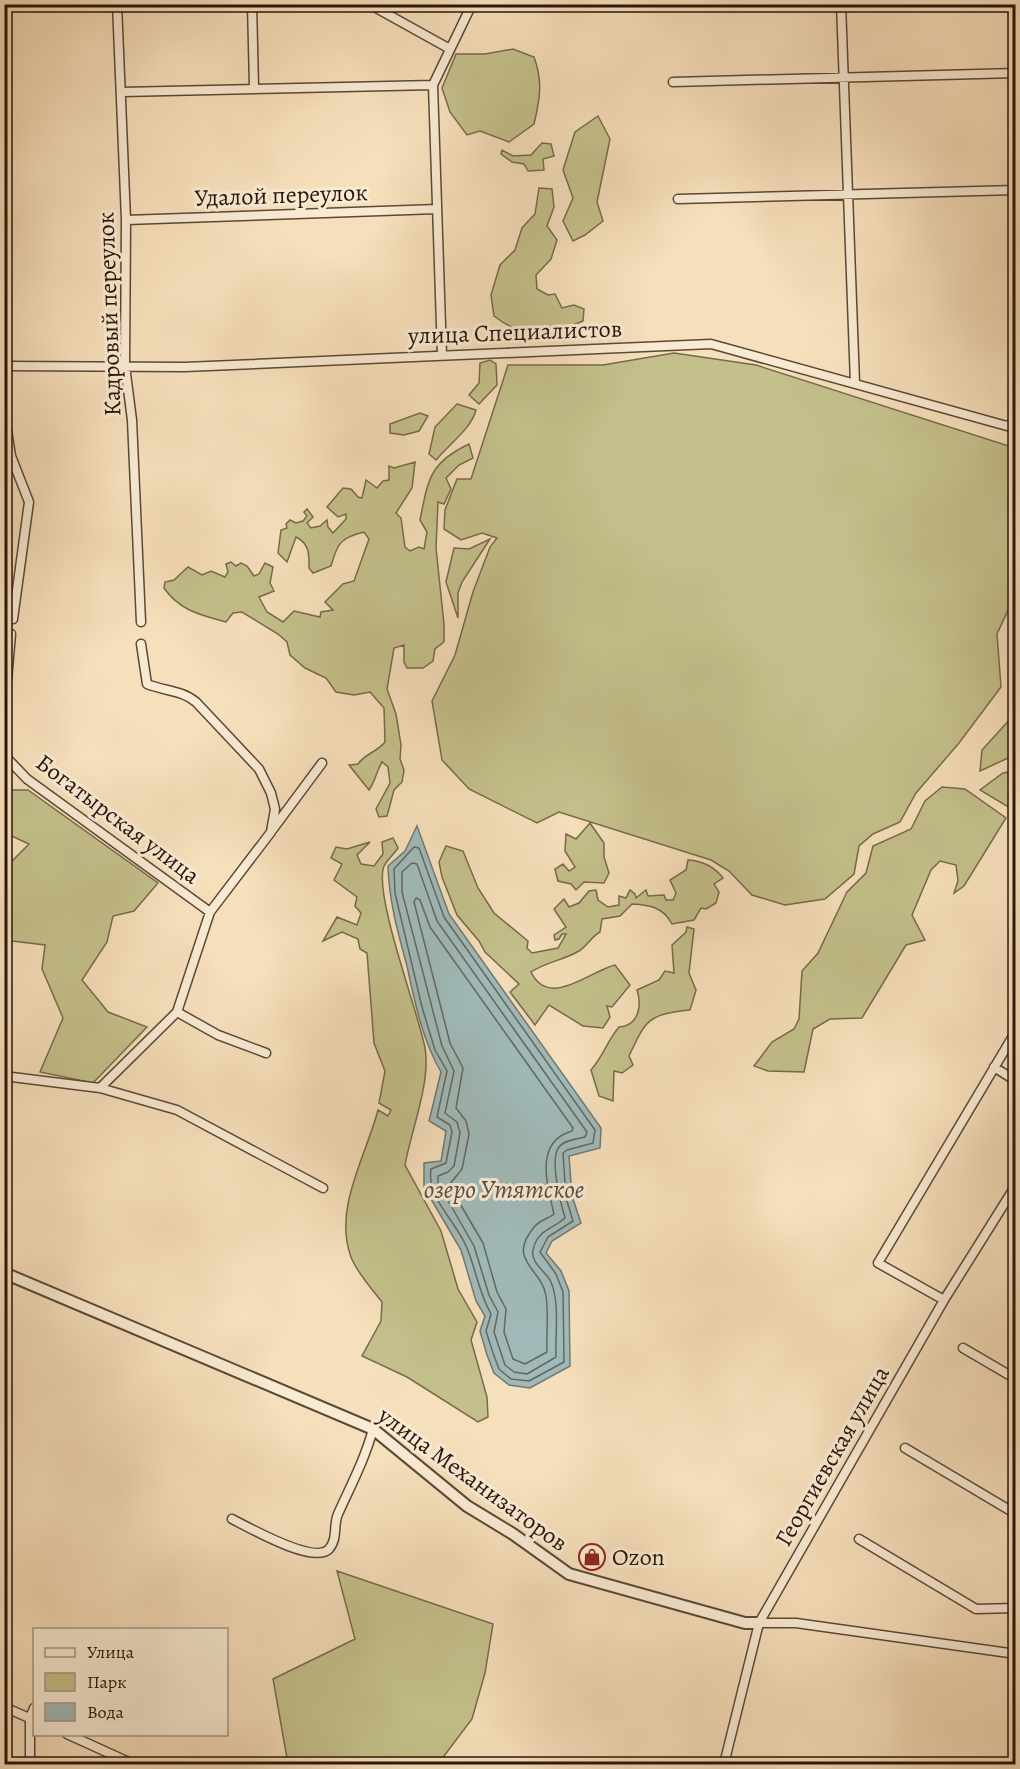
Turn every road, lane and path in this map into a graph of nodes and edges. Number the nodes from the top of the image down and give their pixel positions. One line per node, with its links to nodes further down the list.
1 (117, 4): 12 (street, Кадровый переулок)
2 (252, 4): 11 (street)
3 (369, 4): 6 (street)
4 (472, 4): 6 (street)
5 (841, 4): 8 (street)
6 (450, 49): 10 (street)
7 (1016, 73): 8 (street)
8 (843, 77): 9 (street); 14 (street)
9 (673, 82)
10 (433, 85): 11 (street); 16 (street)
11 (254, 87): 12 (street)
12 (122, 92): 17 (street, Кадровый переулок)
13 (1016, 190): 14 (street)
14 (848, 194): 15 (street); 21 (street)
15 (678, 199)
16 (437, 209): 17 (street, Удалой переулок); 18 (street)
17 (126, 220): 20 (street, Кадровый переулок)
18 (442, 355): 20 (street, улица Специалистов); 21 (street, улица Специалистов)
19 (4, 366): 20 (street, улица Специалистов)
20 (125, 366): 25 (street, Кадровый переулок)
21 (855, 382): 23 (street, улица Специалистов)
22 (4, 411): 24 (street)
23 (1016, 420)
24 (13, 619)
25 (141, 622)
26 (12, 634): 28 (street)
27 (141, 644): 31 (street)
28 (4, 681)
29 (4, 755): 32 (street, Богатырская улица)
30 (322, 763): 31 (street, Богатырская улица)
31 (271, 832): 32 (street, Богатырская улица)
32 (210, 912): 33 (street, Богатырская улица)
33 (177, 1012): 35 (street); 39 (street, Богатырская улица)
34 (1016, 1031): 36 (street)
35 (266, 1053)
36 (994, 1067): 38 (street); 43 (street)
37 (4, 1076): 39 (street)
38 (1016, 1081)
39 (100, 1088): 41 (street)
40 (1016, 1185): 43 (street, Георгиевская улица)
41 (323, 1188)
42 (4, 1273): 46 (street, улица Механизаторов)
43 (944, 1300): 52 (street, Георгиевская улица)
44 (963, 1348): 45 (street)
45 (1016, 1380)
46 (373, 1429): 49 (street); 52 (street, улица Механизаторов)
47 (905, 1448): 48 (street)
48 (1016, 1514)
49 (232, 1519)
50 (860, 1539): 51 (street)
51 (1016, 1608)
52 (759, 1623): 53 (street); 59 (street, Георгиевская улица)
53 (1016, 1654)
54 (4, 1707): 55 (street)
55 (32, 1719): 57 (street)
56 (71, 1736): 58 (street)
57 (30, 1764)
58 (131, 1764)
59 (724, 1764)

